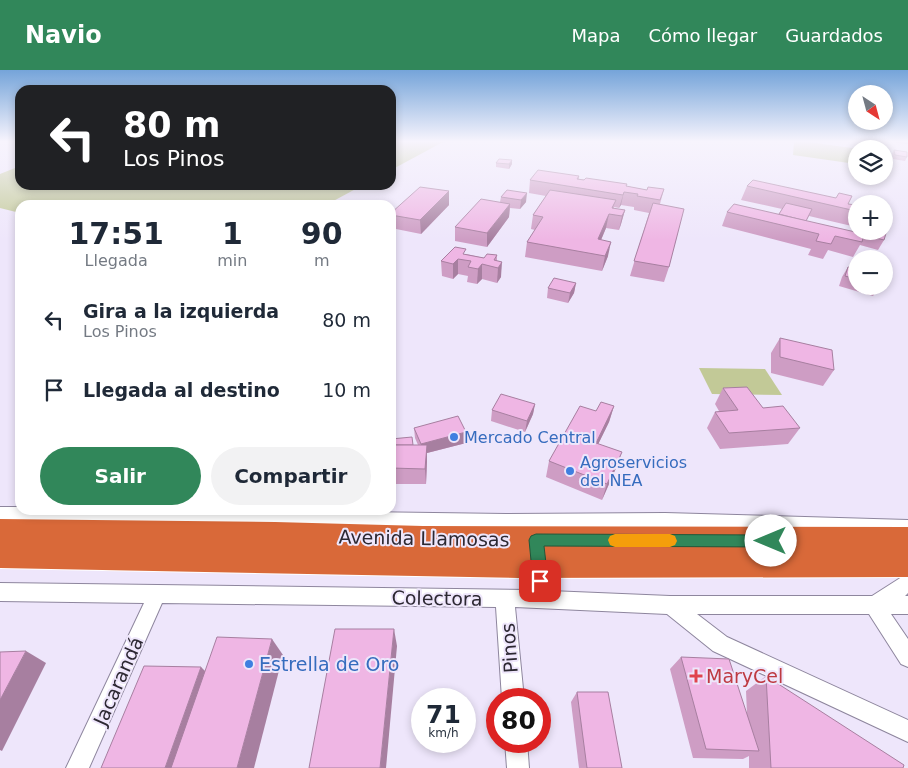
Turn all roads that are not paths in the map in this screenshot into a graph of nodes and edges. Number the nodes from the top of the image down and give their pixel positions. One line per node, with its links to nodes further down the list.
1 (0, 514): 2 (street)
2 (135, 526): 4 (highway, Avenida Llamosas); 5 (highway, Avenida Llamosas); 5 (street)
3 (908, 527): 5 (street)
4 (0, 532)
5 (536, 541): 6 (highway, Avenida Llamosas); 7 (highway, Avenida Llamosas); 8 (highway, Avenida Llamosas); 13 (street)
6 (908, 541)
7 (0, 554)
8 (908, 562)
9 (908, 581): 15 (street)
10 (0, 592): 11 (street, Colectora)
11 (157, 594): 12 (street, Colectora); 21 (street, Jacarandá)
12 (505, 598): 13 (street, Colectora); 18 (street, Pinos)
13 (542, 599): 14 (street, Colectora)
14 (670, 605): 15 (street, Colectora); 19 (street)
15 (874, 605): 16 (street, Colectora); 17 (street)
16 (908, 605)
17 (908, 658)
18 (512, 688)
19 (908, 730)
20 (517, 753): 22 (street)
21 (77, 768)
22 (518, 768)

